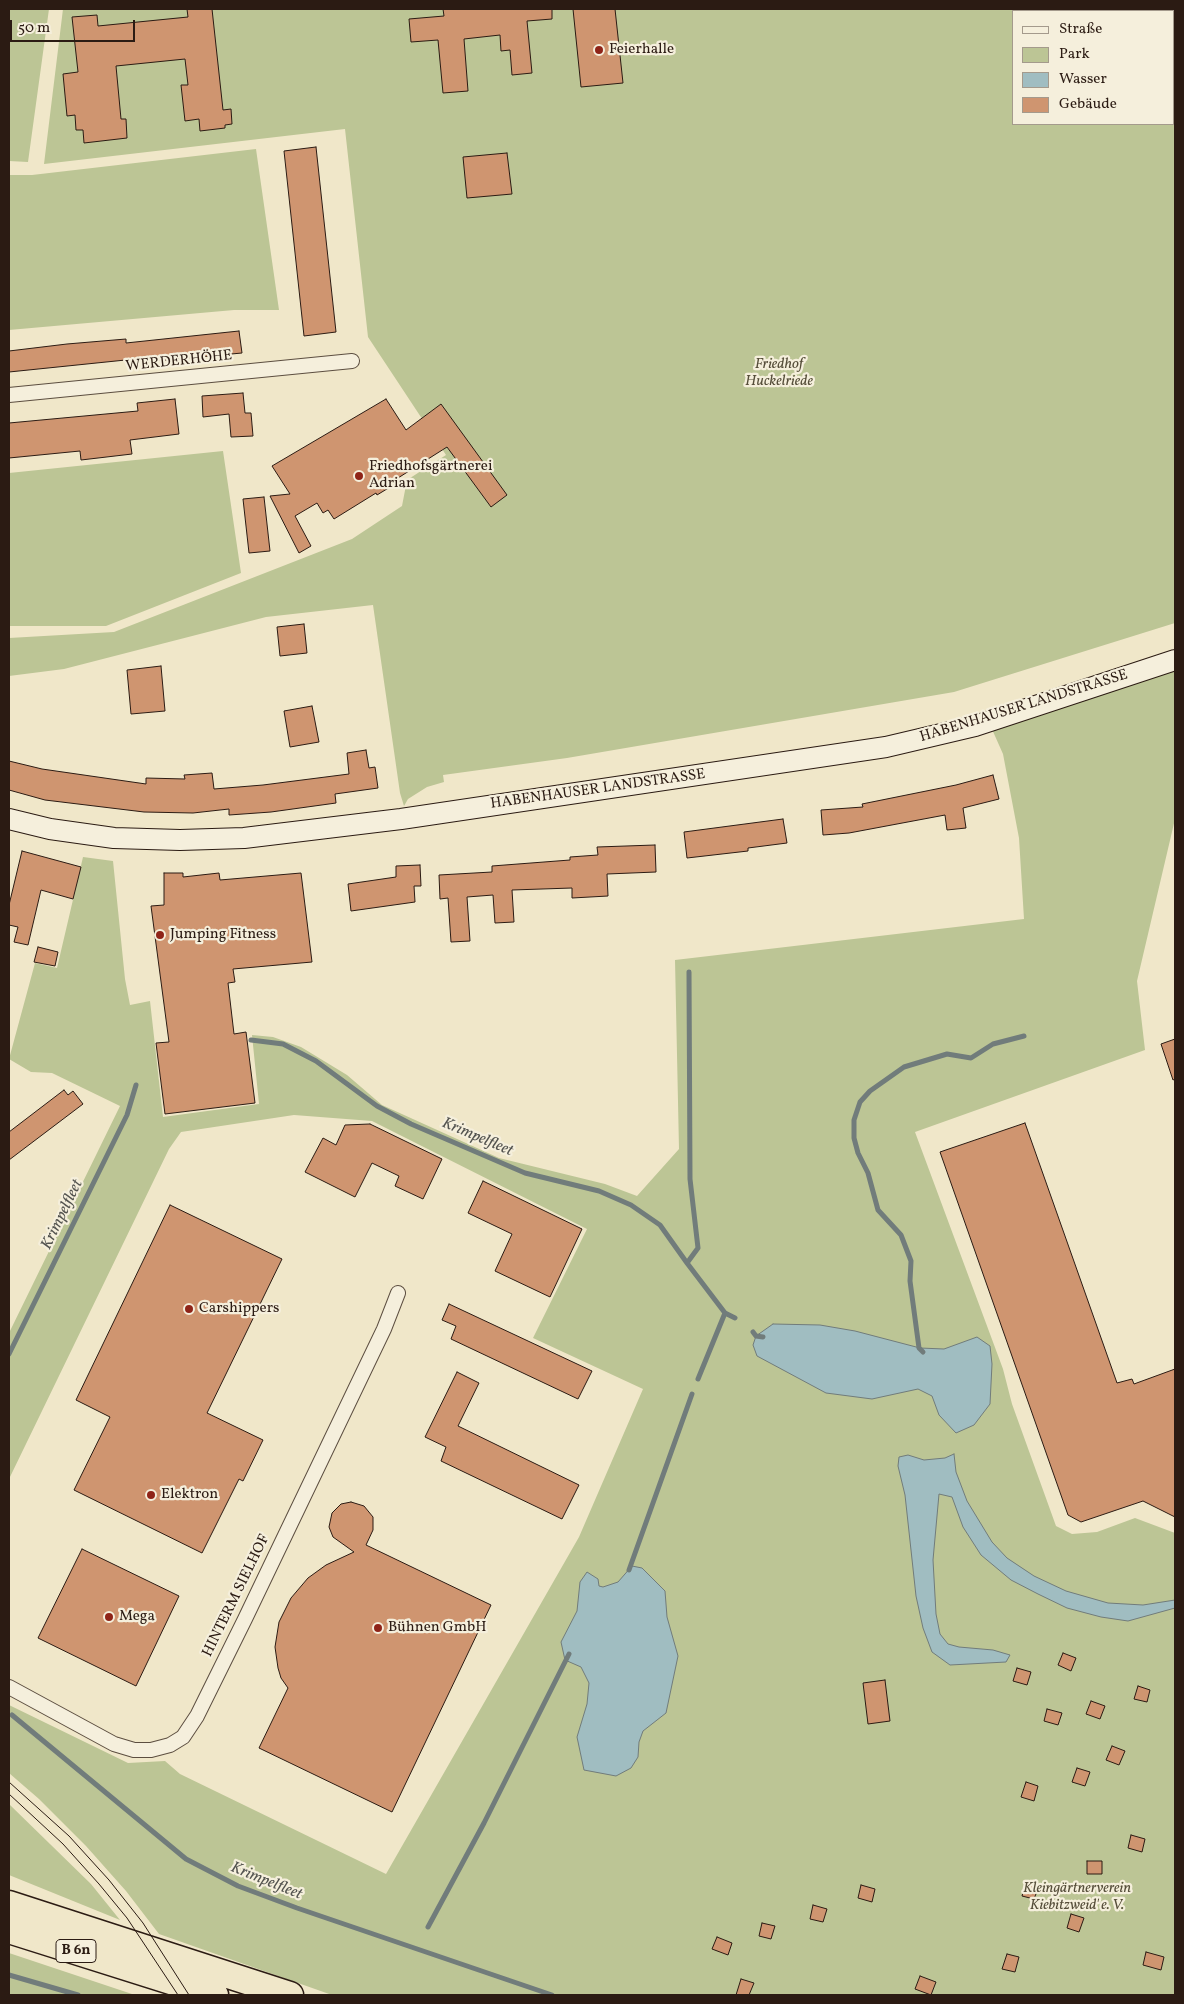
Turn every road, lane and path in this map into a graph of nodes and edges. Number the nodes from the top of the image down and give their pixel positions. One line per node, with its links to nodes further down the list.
1 (352, 361): 2 (street, WERDERHÖHE)
2 (9, 396)
3 (1175, 660): 4 (street, HABENHAUSER LANDSTRASSE)
4 (9, 819)
5 (398, 1293): 6 (street, HINTERM SIELHOF)
6 (9, 1687)
7 (9, 1904): 10 (highway, B 6n)
8 (9, 1930): 9 (highway, B 6n)
9 (215, 1995)
10 (290, 1995)

